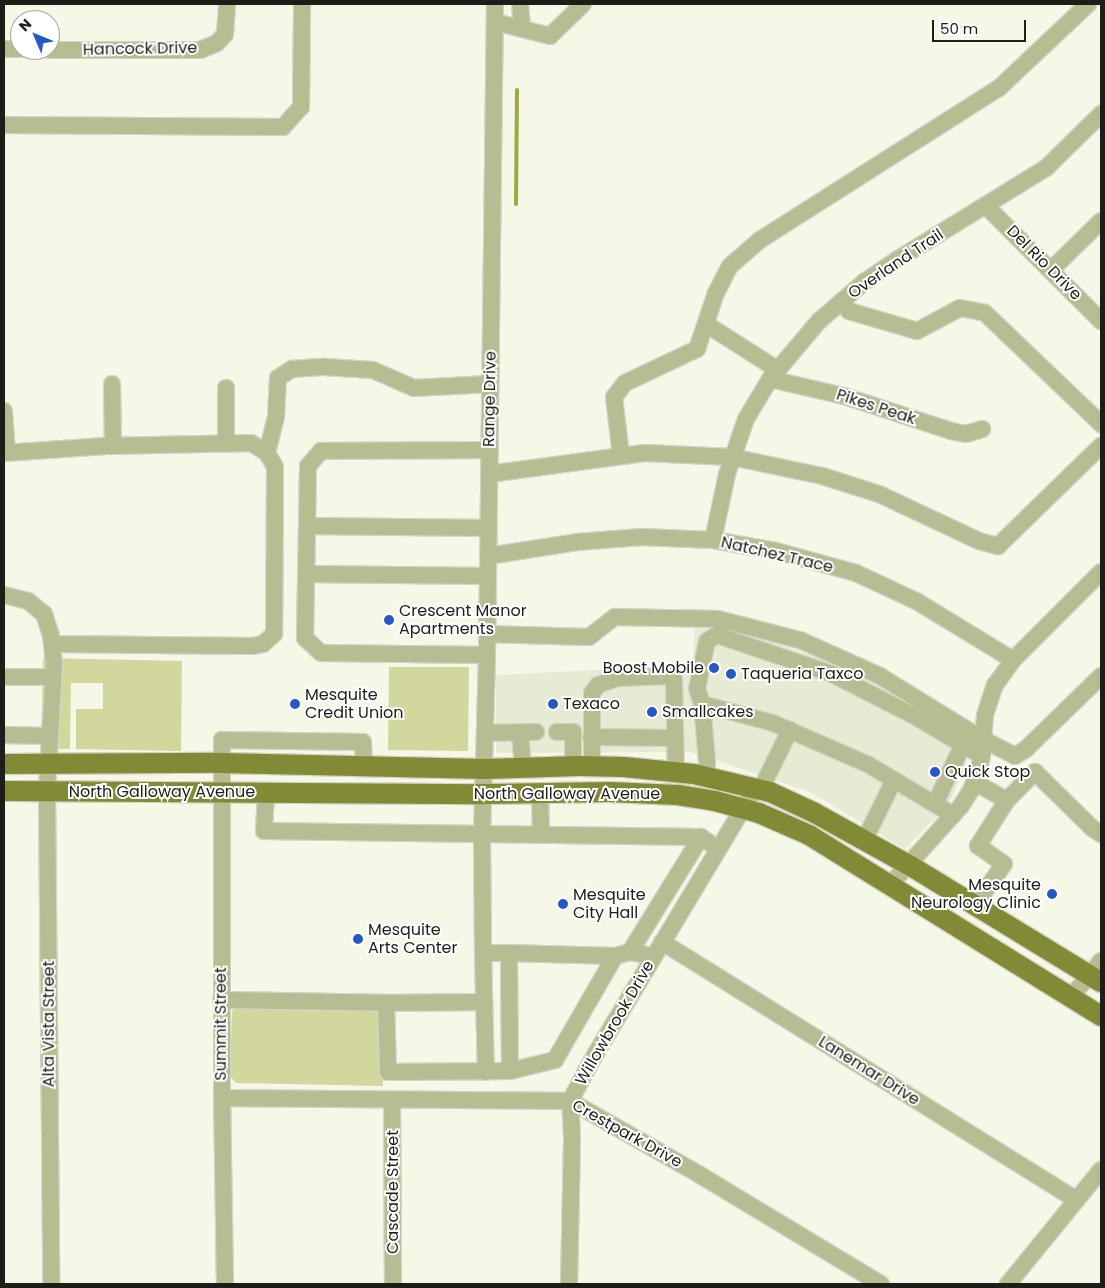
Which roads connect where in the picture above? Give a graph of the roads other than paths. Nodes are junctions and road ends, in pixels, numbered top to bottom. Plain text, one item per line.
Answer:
1 (227, 4) edge
2 (302, 4) edge
3 (495, 4) edge
4 (520, 4) edge
5 (583, 4) edge
6 (1088, 4) edge
7 (495, 22) junction
8 (522, 28) junction
9 (60, 50) edge
10 (1101, 114) edge
11 (4, 126) edge
12 (986, 206) junction
13 (1101, 222) edge
14 (1051, 270) junction
15 (842, 302) junction
16 (1101, 321) edge
17 (706, 324) junction
18 (774, 374) junction
19 (112, 384) dead end
20 (490, 384) junction
21 (226, 388) dead end
22 (4, 411) edge
23 (1101, 424) edge
24 (982, 428) dead end
25 (226, 444) junction
26 (113, 446) junction
27 (1101, 446) edge
28 (490, 450) junction
29 (5, 453) edge
30 (267, 453) junction
31 (621, 456) junction
32 (732, 457) junction
33 (489, 474) junction
34 (307, 526) junction
35 (489, 528) junction
36 (712, 540) junction
37 (488, 556) junction
38 (1101, 572) edge
39 (306, 574) junction
40 (488, 576) junction
41 (4, 596) edge
42 (487, 634) junction
43 (52, 644) junction
44 (487, 655) junction
45 (1013, 660) junction
46 (1101, 676) edge
47 (4, 677) edge
48 (53, 677) junction
49 (702, 704) junction
50 (790, 730) junction
51 (556, 732) dead end
52 (486, 733) junction
53 (4, 735) edge
54 (50, 736) junction
55 (592, 737) junction
56 (675, 738) junction
57 (982, 739) junction
58 (962, 746) junction
59 (982, 756) junction
60 (221, 763) junction
61 (4, 764) edge
62 (48, 764) junction
63 (583, 766) junction
64 (523, 768) junction
65 (485, 769) junction
66 (676, 772) junction
67 (706, 776) junction
68 (894, 780) junction
69 (974, 782) junction
70 (758, 788) junction
71 (4, 791) edge
72 (47, 791) junction
73 (221, 792) junction
74 (266, 793) junction
75 (540, 793) junction
76 (484, 794) junction
77 (1007, 800) junction
78 (935, 804) junction
79 (743, 808) junction
80 (953, 815) junction
81 (482, 834) junction
82 (1101, 834) edge
83 (541, 835) junction
84 (701, 837) junction
85 (865, 839) junction
86 (718, 849) junction
87 (909, 865) junction
88 (890, 885) junction
89 (975, 905) junction
90 (662, 942) junction
91 (483, 953) junction
92 (509, 953) junction
93 (623, 954) junction
94 (653, 956) junction
95 (1097, 972) edge
96 (1072, 997) junction
97 (221, 1000) junction
98 (484, 1002) junction
99 (386, 1003) junction
100 (1101, 1016) edge
101 (510, 1071) junction
102 (486, 1072) junction
103 (222, 1098) junction
104 (392, 1100) junction
105 (570, 1101) junction
106 (1101, 1170) edge
107 (1076, 1200) junction
108 (50, 1284) edge
109 (225, 1284) edge
110 (393, 1284) edge
111 (569, 1284) edge
112 (881, 1284) edge
113 (1008, 1284) edge

1 - 9 street, Hancock Drive
2 - 11 street
3 - 7 street, Range Drive
4 - 8 street
5 - 8 street
6 - 17 street
7 - 8 street
7 - 20 street, Range Drive
10 - 12 street, Overland Trail
12 - 14 street, Del Rio Drive
12 - 15 street, Overland Trail
13 - 14 street
14 - 16 street, Del Rio Drive
15 - 18 street, Overland Trail
15 - 23 street
17 - 18 street, Pikes Peak
17 - 31 street
18 - 24 street, Pikes Peak
18 - 32 street, Overland Trail
19 - 26 street
20 - 28 street, Range Drive
20 - 30 street
21 - 25 street
22 - 29 street
25 - 26 street
25 - 30 street
26 - 29 street
27 - 32 street
28 - 33 street, Range Drive
28 - 34 street
30 - 43 street
31 - 32 street
31 - 33 street
32 - 36 street, Overland Trail
33 - 35 street, Range Drive
34 - 35 street
34 - 39 street
35 - 37 street, Range Drive
36 - 37 street, Natchez Trace
36 - 45 street, Natchez Trace
37 - 40 street, Range Drive
38 - 45 street
39 - 40 street
39 - 44 street
40 - 42 street, Range Drive
41 - 43 street, Alta Vista Street
42 - 44 street, Range Drive
42 - 57 street
43 - 48 street, Alta Vista Street
44 - 52 street, Range Drive
45 - 57 street
46 - 57 street
47 - 48 street
48 - 54 street, Alta Vista Street
49 - 50 street
49 - 58 street
49 - 67 street
50 - 68 street
50 - 70 street, Willowbrook Drive
51 - 63 street
52 - 64 street
52 - 65 street, Range Drive
53 - 54 street
54 - 62 street, Alta Vista Street
55 - 56 street
55 - 56 street
55 - 63 street
56 - 66 street
57 - 59 street
58 - 59 street
58 - 78 street
59 - 69 street
60 - 62 main road, North Galloway Avenue
60 - 65 main road, North Galloway Avenue
60 - 73 street, Summit Street
61 - 62 main road, North Galloway Avenue
62 - 72 street, Alta Vista Street
63 - 64 main road, North Galloway Avenue
63 - 66 main road, North Galloway Avenue
64 - 65 main road, North Galloway Avenue
65 - 76 street, Range Drive
66 - 67 main road, North Galloway Avenue
67 - 70 main road, North Galloway Avenue
68 - 78 street
68 - 85 street
69 - 77 street
69 - 80 street
70 - 79 street, Willowbrook Drive
70 - 85 main road, North Galloway Avenue
71 - 72 main road, North Galloway Avenue
72 - 73 main road, North Galloway Avenue
72 - 108 street, Alta Vista Street
73 - 74 main road, North Galloway Avenue
73 - 97 street, Summit Street
74 - 76 main road, North Galloway Avenue
74 - 81 street
75 - 76 main road, North Galloway Avenue
75 - 79 main road, North Galloway Avenue
75 - 83 street
76 - 81 street, Range Drive
77 - 82 street
77 - 89 street
78 - 80 street
79 - 86 street, Willowbrook Drive
79 - 88 main road, North Galloway Avenue
80 - 87 street
81 - 83 street
81 - 91 street, Range Drive
83 - 84 street
84 - 86 street
84 - 93 street
85 - 87 main road, North Galloway Avenue
86 - 90 street, Willowbrook Drive
87 - 88 street
87 - 89 main road, North Galloway Avenue
88 - 96 main road, North Galloway Avenue
89 - 95 main road, North Galloway Avenue
90 - 94 street, Willowbrook Drive
90 - 107 street, Lanemar Drive
91 - 92 street
91 - 98 street, Range Drive
92 - 93 street
92 - 101 street
93 - 94 street
93 - 101 street
94 - 105 street, Willowbrook Drive
95 - 96 street
96 - 100 main road, North Galloway Avenue
97 - 99 street
97 - 103 street, Summit Street
98 - 99 street
98 - 102 street, Range Drive
99 - 102 street
101 - 102 street
103 - 104 street, Crestpark Drive
103 - 109 street, Summit Street
104 - 105 street, Crestpark Drive
104 - 110 street, Cascade Street
105 - 111 street, Willowbrook Drive
105 - 112 street, Crestpark Drive
106 - 107 street
107 - 113 street

